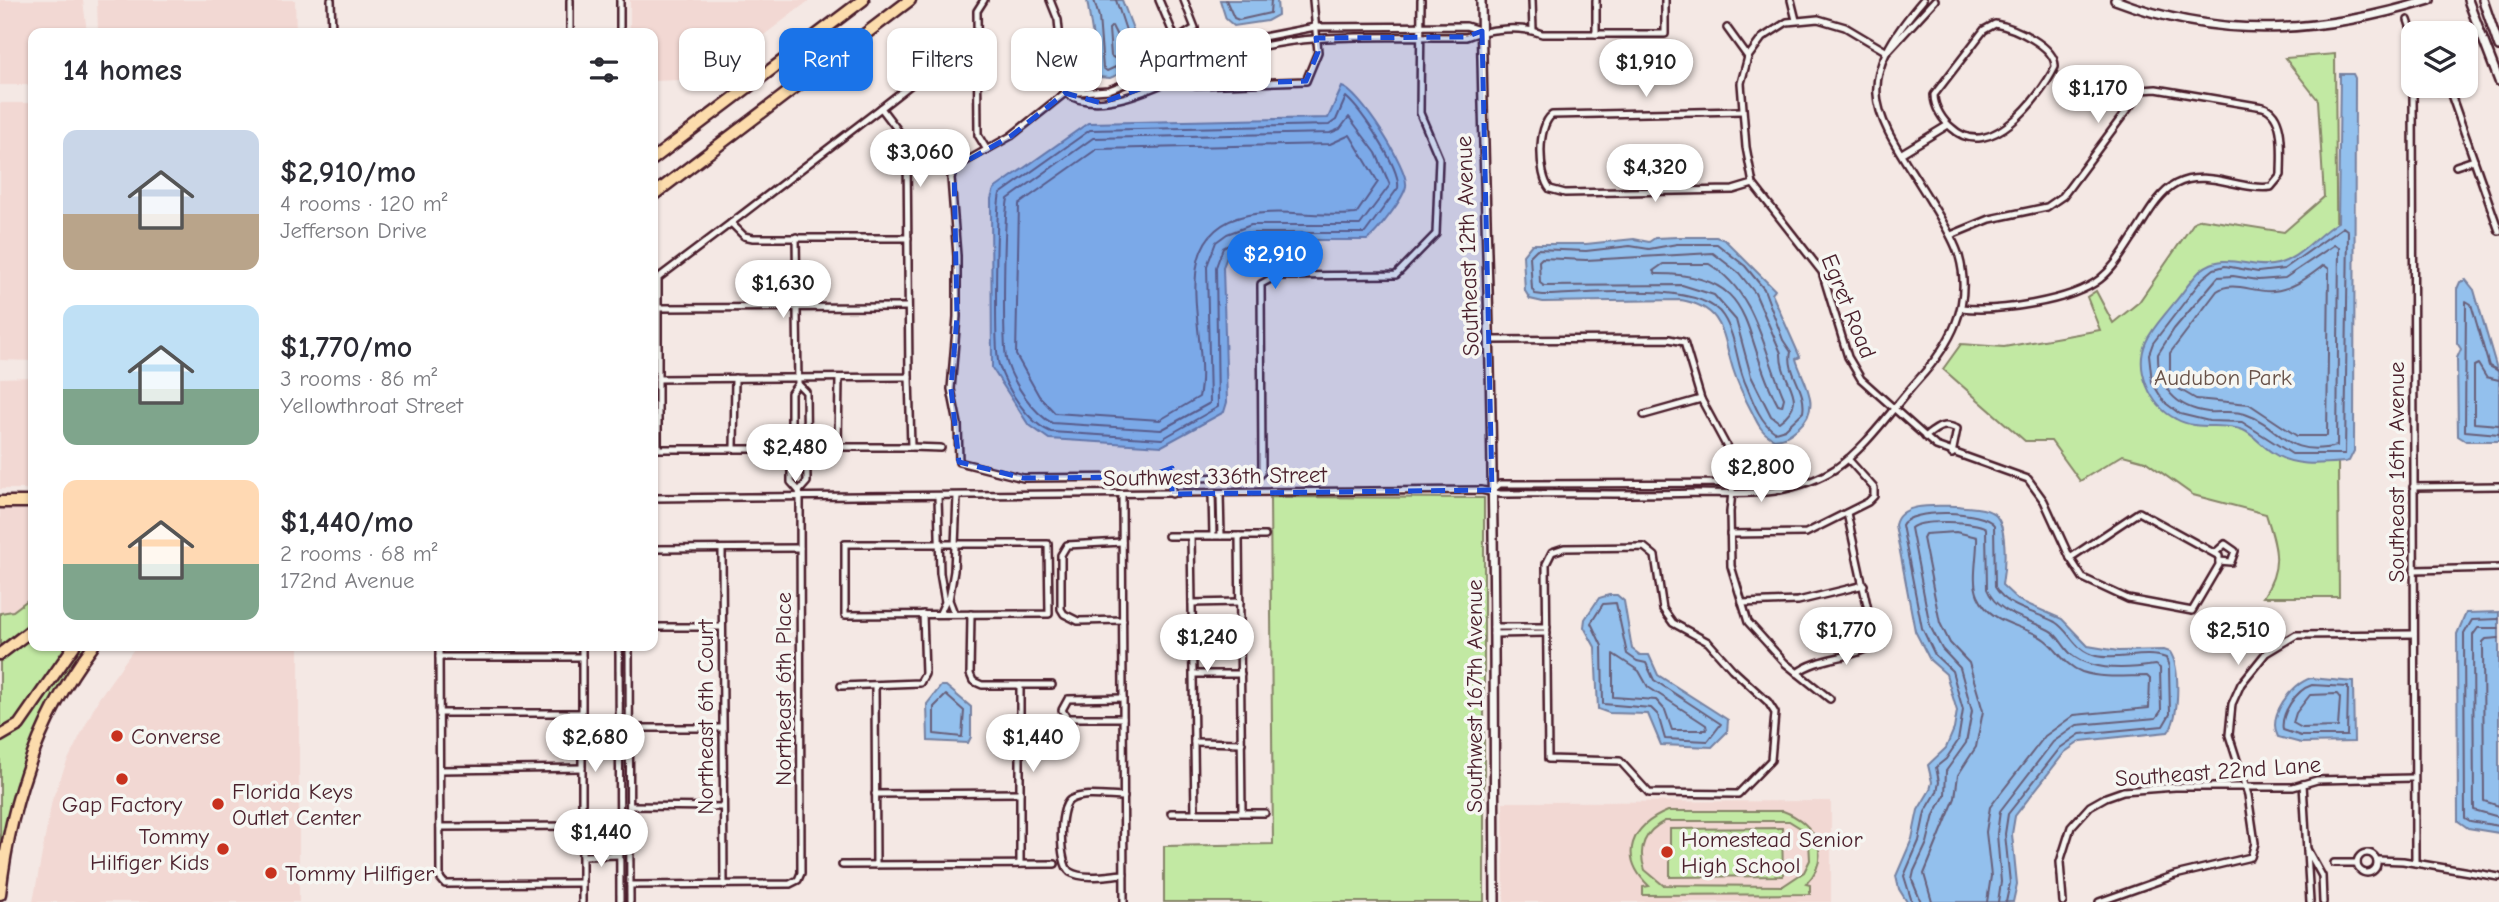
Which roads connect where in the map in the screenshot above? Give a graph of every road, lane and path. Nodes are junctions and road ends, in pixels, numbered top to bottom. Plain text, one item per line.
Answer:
1 (331, 0) edge
2 (570, 0) edge
3 (620, 0) edge
4 (863, 0) edge
5 (910, 0) edge
6 (984, 0) edge
7 (1050, 0) edge
8 (1159, 0) edge
9 (1184, 0) edge
10 (1313, 0) edge
11 (1421, 0) edge
12 (1482, 0) edge
13 (1532, 0) edge
14 (1596, 0) edge
15 (1665, 0) edge
16 (1791, 0) edge
17 (1923, 0) edge
18 (1935, 0) edge
19 (2115, 0) edge
20 (2430, 0) edge
21 (2468, 0) edge
22 (2483, 0) edge
23 (1796, 20) junction
24 (1421, 26) junction
25 (1315, 27) junction
26 (1727, 27) dead end
27 (332, 28) edge
28 (570, 28) edge
29 (620, 28) edge
30 (1171, 28) edge
31 (1195, 28) edge
32 (1533, 30) junction
33 (1482, 31) junction
34 (1596, 34) junction
35 (1271, 35) edge
36 (1421, 37) junction
37 (1316, 38) junction
38 (1271, 44) edge
39 (2499, 47) edge
40 (1887, 52) junction
41 (1748, 57) junction
42 (2499, 81) edge
43 (1271, 82) edge
44 (1116, 86) edge
45 (903, 91) edge
46 (1142, 91) edge
47 (1065, 93) junction
48 (2413, 98) edge
49 (2452, 98) edge
50 (881, 108) junction
51 (1742, 111) junction
52 (1948, 125) junction
53 (986, 150) junction
54 (1902, 153) junction
55 (658, 155) edge
56 (2474, 160) junction
57 (2456, 166) dead end
58 (1753, 184) junction
59 (658, 191) edge
60 (731, 223) junction
61 (2499, 231) edge
62 (1951, 235) junction
63 (796, 237) junction
64 (908, 238) junction
65 (797, 307) junction
66 (908, 307) junction
67 (658, 308) junction
68 (1961, 308) junction
69 (1490, 340) junction
70 (909, 377) junction
71 (735, 378) junction
72 (839, 378) junction
73 (658, 379) joint
74 (798, 380) junction
75 (1701, 399) junction
76 (1893, 408) junction
77 (791, 415) junction
78 (806, 415) junction
79 (1644, 415) dead end
80 (1925, 437) junction
81 (911, 447) junction
82 (941, 448) dead end
83 (658, 449) edge
84 (734, 449) junction
85 (772, 449) dead end
86 (1952, 454) junction
87 (1848, 459) junction
88 (1172, 473) junction
89 (1734, 484) junction
90 (2499, 486) edge
91 (2413, 487) junction
92 (1784, 488) junction
93 (1492, 491) junction
94 (1732, 492) junction
95 (799, 494) junction
96 (1172, 494) junction
97 (1212, 494) junction
98 (1220, 494) junction
99 (1122, 495) junction
100 (938, 496) junction
101 (957, 496) junction
102 (658, 498) edge
103 (0, 500) edge
104 (28, 502) edge
105 (1847, 513) junction
106 (1730, 534) junction
107 (1168, 536) dead end
108 (1191, 536) junction
109 (1213, 536) junction
110 (1221, 536) junction
111 (1239, 536) junction
112 (1265, 536) dead end
113 (1122, 542) junction
114 (940, 543) junction
115 (955, 543) junction
116 (800, 548) junction
117 (658, 549) edge
118 (722, 549) junction
119 (2216, 552) junction
120 (2070, 558) junction
121 (2219, 561) junction
122 (2499, 568) edge
123 (2414, 570) junction
124 (941, 580) junction
125 (953, 582) junction
126 (1864, 585) junction
127 (1240, 602) junction
128 (1192, 603) junction
129 (1742, 603) junction
130 (940, 613) junction
131 (954, 613) junction
132 (923, 614) junction
133 (971, 614) junction
134 (1123, 620) junction
135 (658, 627) edge
136 (722, 627) junction
137 (1493, 630) junction
138 (1547, 630) junction
139 (28, 633) edge
140 (2414, 634) junction
141 (4, 651) edge
142 (71, 651) edge
143 (90, 651) edge
144 (439, 651) edge
145 (582, 651) edge
146 (619, 651) edge
147 (629, 651) edge
148 (439, 657) junction
149 (582, 657) junction
150 (1797, 673) junction
151 (1194, 674) junction
152 (1241, 674) junction
153 (1052, 684) dead end
154 (1020, 685) junction
155 (841, 686) dead end
156 (875, 686) junction
157 (1123, 698) junction
158 (1830, 699) dead end
159 (439, 713) junction
160 (582, 713) junction
161 (1123, 718) junction
162 (722, 727) junction
163 (619, 728) junction
164 (629, 728) junction
165 (0, 736) edge
166 (1194, 742) junction
167 (1242, 743) junction
168 (582, 768) junction
169 (440, 770) junction
170 (2414, 778) junction
171 (2303, 784) junction
172 (2243, 788) junction
173 (1020, 793) junction
174 (875, 794) junction
175 (1124, 797) junction
176 (629, 806) junction
177 (723, 807) junction
178 (1242, 811) junction
179 (1171, 813) dead end
180 (1195, 813) junction
181 (1265, 813) dead end
182 (581, 826) junction
183 (440, 827) junction
184 (2305, 847) junction
185 (620, 855) junction
186 (582, 856) junction
187 (2377, 860) junction
188 (2334, 863) dead end
189 (2357, 863) junction
190 (2415, 863) junction
191 (1020, 864) junction
192 (1055, 864) dead end
193 (842, 865) dead end
194 (876, 865) junction
195 (1124, 874) junction
196 (2499, 877) edge
197 (582, 883) junction
198 (630, 885) junction
199 (724, 885) junction
200 (0, 894) edge
201 (582, 902) edge
202 (620, 902) edge
203 (630, 902) edge
204 (1124, 902) edge
205 (1495, 902) edge
206 (2063, 902) edge
207 (2099, 902) edge
208 (2310, 902) edge
209 (2322, 902) edge

1 - 27 street
2 - 28 street
3 - 29 street
4 - 55 highway
5 - 59 highway
6 - 53 street
7 - 47 street
8 - 30 street
9 - 31 street
10 - 25 street
11 - 24 street
12 - 33 street, Southeast 12th Avenue
13 - 32 street
14 - 34 street
15 - 34 street
16 - 23 street
17 - 40 street
18 - 40 street
19 - 20 street
21 - 42 street
22 - 39 street
23 - 40 street
23 - 41 street
24 - 25 street
24 - 33 street
24 - 36 street
25 - 35 street
25 - 37 street
26 - 41 street
32 - 33 street
32 - 34 street
33 - 36 street
33 - 69 street, Southeast 12th Avenue
36 - 37 street
36 - 88 street
37 - 38 street
37 - 43 street
40 - 54 street
41 - 51 street, Egret Road
44 - 47 street
45 - 50 street
46 - 47 street
47 - 53 street
48 - 91 street, Southeast 16th Avenue
49 - 56 street
50 - 60 street
50 - 64 street
51 - 58 street, Egret Road
51 - 58 street
52 - 52 street
52 - 54 street
53 - 88 street
54 - 62 street
56 - 57 street
56 - 61 street
58 - 76 street, Egret Road
60 - 63 street
60 - 67 street
62 - 68 street
62 - 68 street
63 - 64 street
63 - 65 street
64 - 66 street
65 - 66 street
65 - 67 street
65 - 74 street
66 - 70 street
67 - 73 street
68 - 76 street
69 - 75 street
69 - 93 street, Southeast 12th Avenue
70 - 72 street
70 - 81 street
71 - 73 street
71 - 74 street
71 - 84 street
72 - 74 street
72 - 81 street
74 - 77 street
74 - 78 street
75 - 79 street
75 - 89 street
76 - 80 street, Egret Road
76 - 87 street
77 - 78 street
77 - 95 street
78 - 95 street
80 - 86 street, Egret Road
80 - 86 street
81 - 82 street
83 - 84 street
84 - 85 street
86 - 120 street, Egret Road
87 - 92 street
87 - 105 street
88 - 96 street
89 - 92 street
89 - 93 street
89 - 94 street
90 - 91 street
91 - 123 street, Southeast 16th Avenue
92 - 94 street
93 - 94 street
93 - 98 street, Southwest 336th Street
93 - 137 street, Southwest 167th Avenue
94 - 106 street
95 - 100 street, Southwest 336th Street
95 - 102 street, Southwest 336th Street
95 - 116 street, Northeast 6th Place
96 - 97 street, Southwest 336th Street
96 - 99 street, Southwest 336th Street
97 - 98 street, Southwest 336th Street
97 - 109 street
98 - 110 street
99 - 101 street, Southwest 336th Street
99 - 113 street
100 - 101 street, Southwest 336th Street
100 - 114 street
101 - 115 street
103 - 104 highway
105 - 106 street
105 - 126 street
106 - 129 street
107 - 108 street
108 - 109 street
108 - 128 street
109 - 110 street
110 - 111 street
111 - 112 street
111 - 127 street
113 - 134 street
113 - 134 street
114 - 115 street
114 - 124 street
114 - 132 street
115 - 125 street
115 - 133 street
116 - 118 street
116 - 199 street, Northeast 6th Place
117 - 118 street
118 - 136 street, Northeast 6th Court
119 - 120 street
119 - 121 street
119 - 121 street
120 - 121 street, Egret Road
122 - 123 street
123 - 140 street, Southeast 16th Avenue
124 - 125 street
124 - 130 street
125 - 131 street
126 - 129 street
126 - 150 street
127 - 128 street
127 - 152 street
128 - 151 street
129 - 150 street
130 - 131 street
130 - 132 street
131 - 133 street
132 - 156 street
133 - 154 street
134 - 157 street
135 - 136 street
136 - 162 street, Northeast 6th Court
137 - 138 street
137 - 205 street, Southwest 167th Avenue
138 - 138 street
139 - 141 highway
140 - 170 street, Southeast 16th Avenue
140 - 172 street
142 - 165 highway
143 - 200 highway
144 - 148 street
145 - 149 street
146 - 163 street
147 - 164 street
148 - 149 street
148 - 159 street
149 - 160 street
150 - 158 street
151 - 152 street
151 - 166 street
152 - 167 street
153 - 154 street
154 - 173 street
155 - 156 street
156 - 174 street
157 - 161 street
157 - 161 street
159 - 160 street
159 - 169 street
160 - 168 street
161 - 175 street
162 - 164 street
162 - 177 street, Northeast 6th Court
163 - 164 street
163 - 185 street
164 - 176 street
166 - 167 street
166 - 180 street
167 - 178 street
168 - 169 street
168 - 182 street
169 - 183 street
170 - 171 street, Southeast 22nd Lane
170 - 190 street, Southeast 16th Avenue
171 - 172 street, Southeast 22nd Lane
171 - 184 street
172 - 206 street, Southeast 22nd Lane
172 - 207 street
173 - 174 street
173 - 191 street
174 - 194 street
175 - 195 street
175 - 195 street
176 - 177 street
176 - 198 street
177 - 199 street, Northeast 6th Court
178 - 180 street
178 - 181 street
179 - 180 street
182 - 183 street
182 - 186 street
183 - 197 street
184 - 208 street
184 - 209 street
185 - 186 street
185 - 202 street
186 - 197 street
187 - 189 street
187 - 189 street
187 - 190 street
188 - 189 street
190 - 196 street
191 - 192 street
191 - 194 street
193 - 194 street
195 - 204 street
197 - 201 street
198 - 199 street
198 - 203 street

